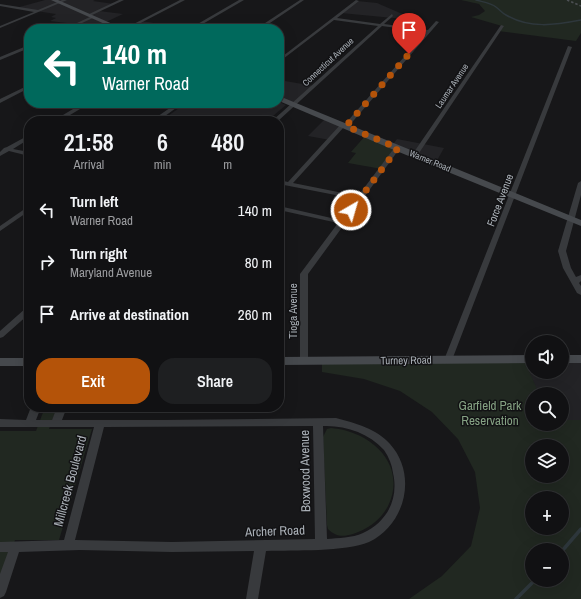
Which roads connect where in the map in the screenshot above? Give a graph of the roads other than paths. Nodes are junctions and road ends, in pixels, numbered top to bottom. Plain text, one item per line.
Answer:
1 (122, 0) edge
2 (183, 0) edge
3 (242, 0) edge
4 (302, 0) edge
5 (60, 1) edge
6 (357, 1) edge
7 (0, 5) edge
8 (39, 11) junction
9 (392, 15) dead end
10 (91, 16) junction
11 (332, 19) junction
12 (437, 22) dead end
13 (76, 24) edge
14 (109, 24) edge
15 (136, 24) edge
16 (200, 24) edge
17 (266, 24) edge
18 (380, 25) junction
19 (0, 26) edge
20 (502, 26) dead end
21 (429, 31) junction
22 (570, 47) dead end
23 (24, 48) edge
24 (284, 57) edge
25 (0, 59) edge
26 (24, 89) edge
27 (284, 100) edge
28 (0, 101) edge
29 (294, 104) junction
30 (78, 108) edge
31 (173, 108) edge
32 (65, 116) edge
33 (161, 116) edge
34 (281, 116) edge
35 (345, 125) junction
36 (24, 140) edge
37 (0, 148) edge
38 (398, 148) junction
39 (8, 150) junction
40 (24, 153) edge
41 (0, 154) edge
42 (415, 155) junction
43 (284, 183) edge
44 (581, 183) edge
45 (289, 184) junction
46 (513, 196) junction
47 (360, 198) junction
48 (284, 209) edge
49 (24, 212) edge
50 (576, 221) edge
51 (341, 222) junction
52 (0, 229) edge
53 (578, 280) edge
54 (581, 293) edge
55 (24, 314) edge
56 (0, 335) edge
57 (525, 359) edge
58 (569, 359) edge
59 (581, 359) edge
60 (448, 360) junction
61 (284, 361) edge
62 (304, 361) junction
63 (0, 362) edge
64 (24, 362) edge
65 (34, 412) edge
66 (60, 412) edge
67 (318, 422) junction
68 (0, 423) edge
69 (30, 423) junction
70 (56, 423) junction
71 (100, 424) junction
72 (68, 544) junction
73 (321, 544) junction
74 (0, 547) edge
75 (16, 547) junction
76 (261, 547) junction
77 (0, 592) edge
78 (252, 599) edge

1 - 10 street
2 - 15 street
3 - 16 street
4 - 17 street
5 - 8 street
5 - 10 main road
6 - 11 street
7 - 8 street
8 - 19 street
9 - 18 street, Connecticut Avenue
10 - 13 street
10 - 14 main road
11 - 18 street
11 - 24 street
12 - 21 street
18 - 21 street
18 - 29 street, Connecticut Avenue
20 - 42 street, Laumar Avenue
21 - 35 street
22 - 46 street, Force Avenue
23 - 25 street
26 - 28 street
27 - 29 main road, Warner Road
29 - 34 street, Connecticut Avenue
29 - 35 main road, Warner Road
30 - 32 street
31 - 33 street
35 - 38 main road, Warner Road
35 - 45 street
36 - 39 street
37 - 39 street
38 - 42 main road, Warner Road
38 - 47 street, Tioga Avenue
39 - 40 street
39 - 41 street
42 - 46 main road, Warner Road
43 - 45 street
44 - 50 street
45 - 47 street
46 - 50 main road, Warner Road
46 - 60 street, Force Avenue
47 - 51 street, Tioga Avenue
48 - 51 street
49 - 52 street
50 - 53 street
51 - 62 street, Tioga Avenue
53 - 54 street
55 - 56 street
57 - 60 main road, Turney Road
58 - 59 main road
60 - 62 main road, Turney Road
61 - 62 main road, Turney Road
63 - 64 main road
65 - 69 street
66 - 70 street
67 - 71 street, Archer Road
67 - 73 street, Boxwood Avenue
67 - 73 street, Archer Road
68 - 69 street, Archer Road
69 - 70 street, Archer Road
70 - 71 street, Archer Road
71 - 72 street, Millcreek Boulevard
72 - 75 street, Archer Road
72 - 76 street, Archer Road
73 - 76 street, Archer Road
74 - 75 street, Archer Road
75 - 77 street
76 - 78 street

